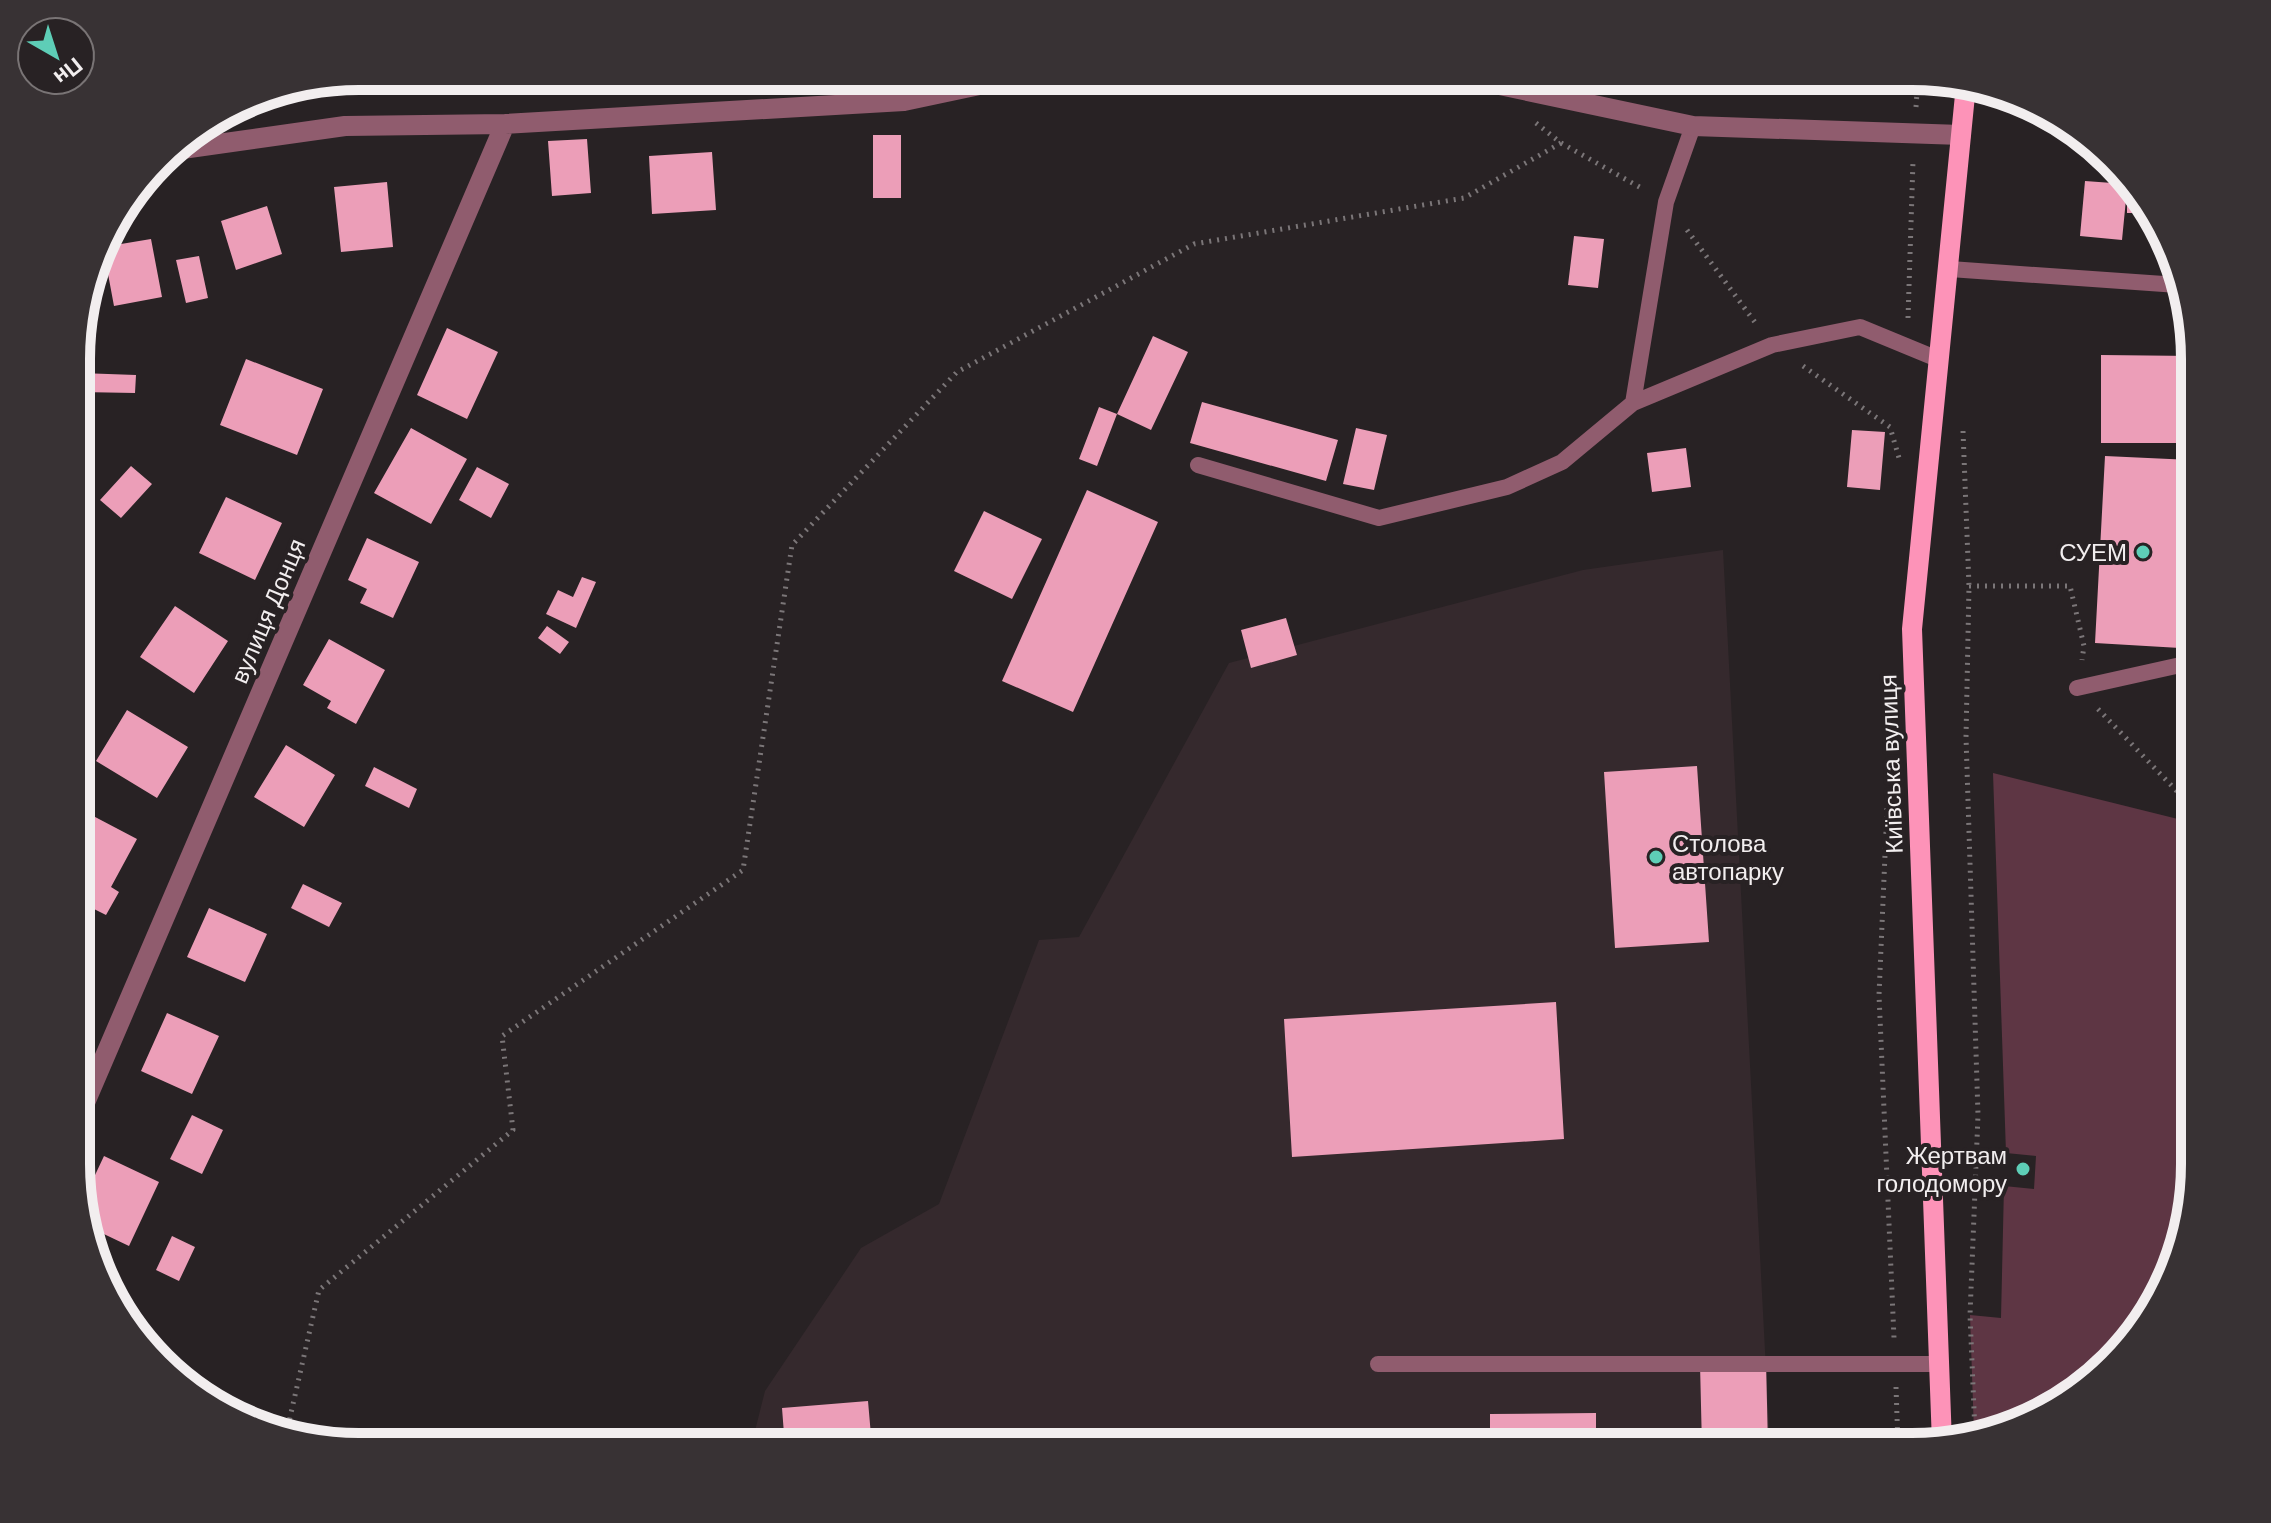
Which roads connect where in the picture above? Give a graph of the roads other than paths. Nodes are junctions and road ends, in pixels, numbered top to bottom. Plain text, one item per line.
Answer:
1 (956, 90) edge
2 (1523, 90) edge
3 (1965, 95) edge
4 (505, 124) junction
5 (1693, 126) junction
6 (1961, 135) junction
7 (193, 147) edge
8 (1950, 269) junction
9 (2170, 284) edge
10 (1940, 360) junction
11 (1633, 403) junction
12 (1198, 465) dead end
13 (2180, 665) edge
14 (2077, 688) dead end
15 (90, 1091) edge
16 (1378, 1364) dead end
17 (1939, 1364) junction
18 (1942, 1431) edge

1 - 4 street
2 - 5 street
3 - 6 main road, Київська вулиця
4 - 7 street
4 - 15 street, вулиця Донця
5 - 6 street
5 - 11 lane
6 - 8 main road, Київська вулиця
8 - 9 lane
8 - 10 main road, Київська вулиця
10 - 11 lane
10 - 17 main road, Київська вулиця
11 - 12 lane
13 - 14 lane
16 - 17 lane
17 - 18 main road, Київська вулиця

